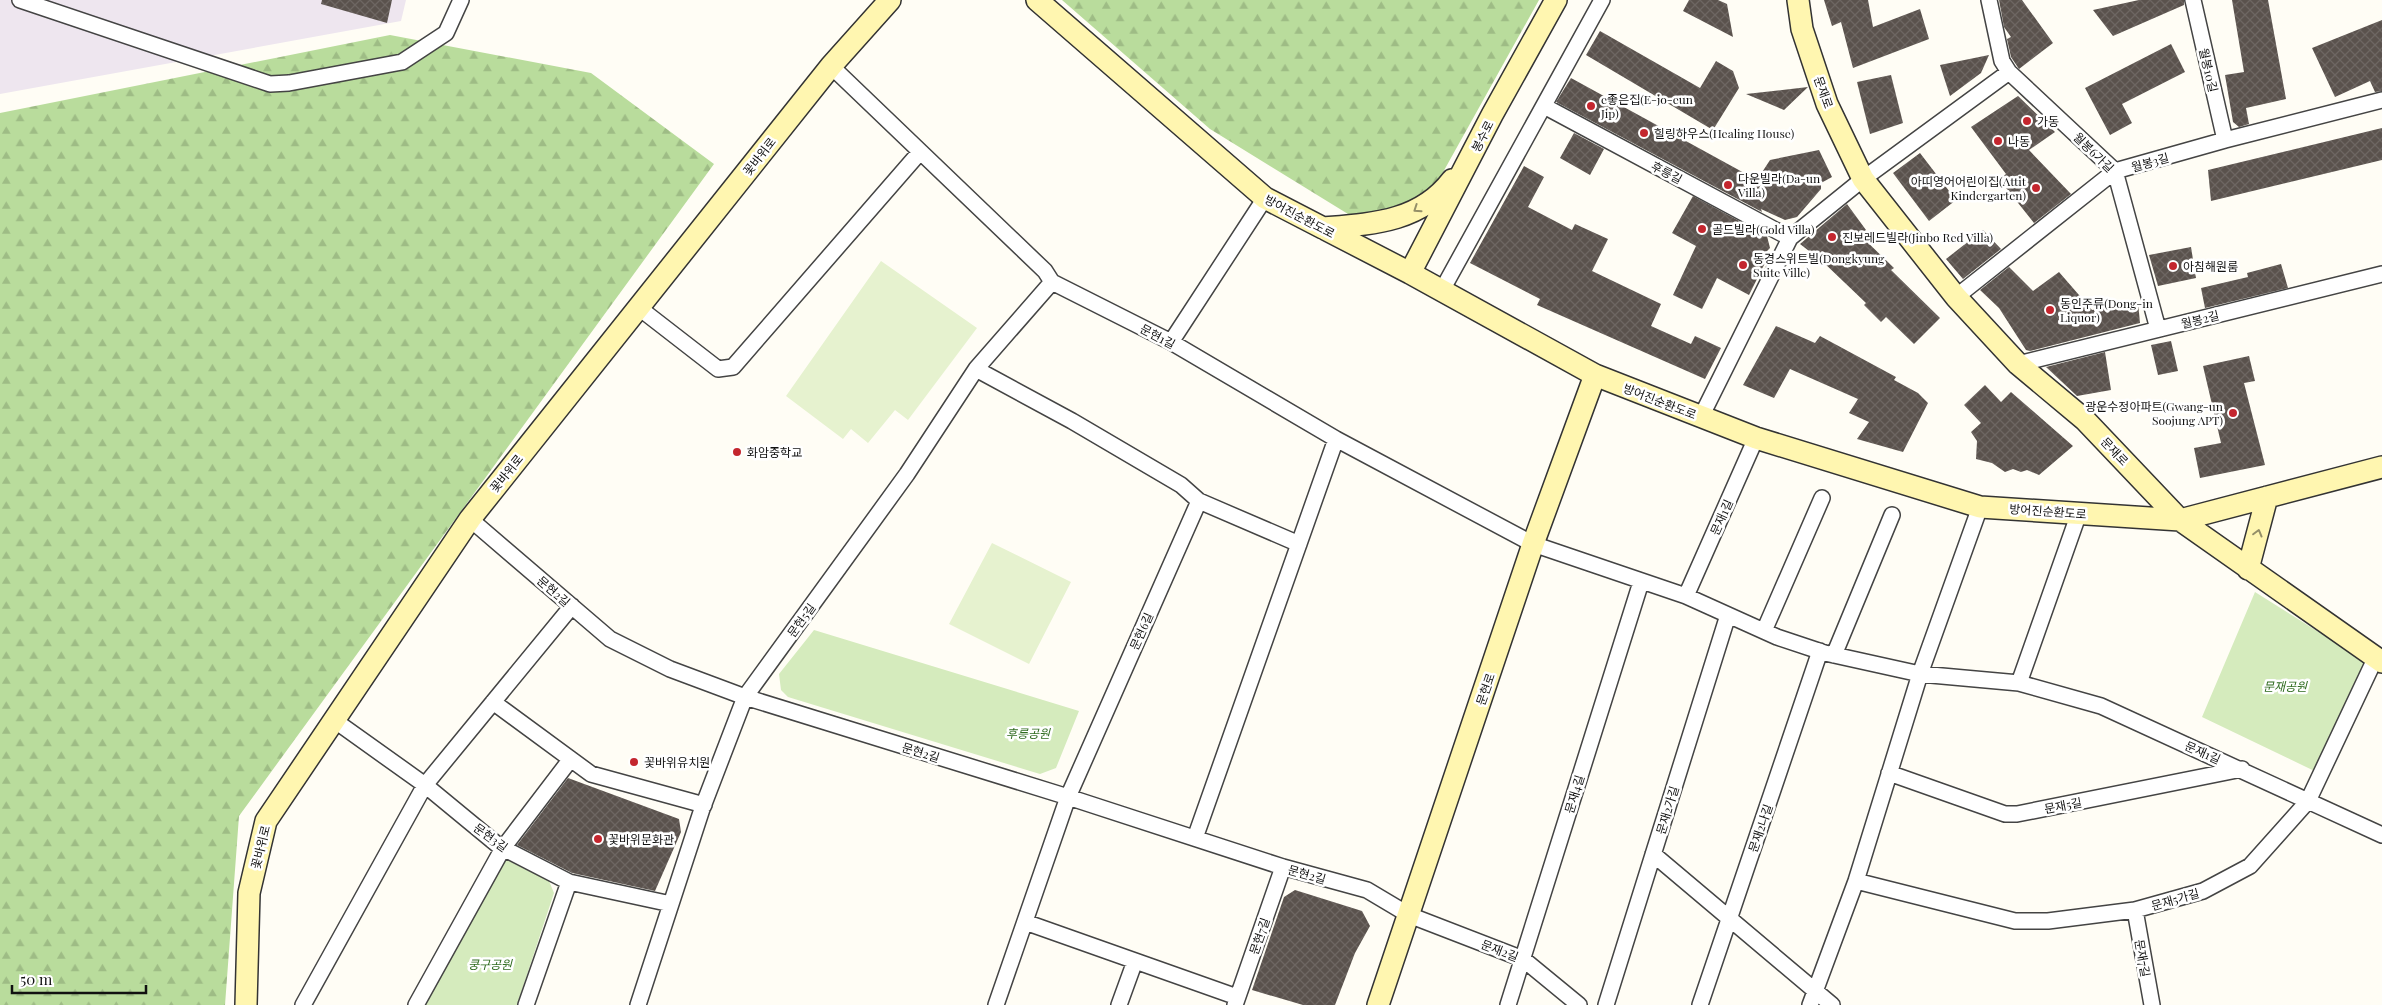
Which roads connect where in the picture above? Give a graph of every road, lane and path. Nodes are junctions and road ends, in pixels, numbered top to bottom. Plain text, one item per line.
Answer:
1 (20, 0) edge
2 (460, 0) edge
3 (890, 0) edge
4 (1038, 0) edge
5 (1556, 0) edge
6 (1602, 0) edge
7 (1798, 0) edge
8 (1989, 0) edge
9 (2193, 0) edge
10 (831, 66) junction
11 (2009, 72) junction
12 (2382, 100) edge
13 (1544, 106) junction
14 (2225, 140) junction
15 (1474, 150) junction
16 (920, 152) junction
17 (2115, 172) junction
18 (1863, 179) junction
19 (1265, 198) junction
20 (1323, 228) junction
21 (1790, 238) junction
22 (1410, 274) junction
23 (2382, 274) edge
24 (1052, 282) junction
25 (1441, 292) junction
26 (1956, 297) junction
27 (638, 308) junction
28 (2158, 329) junction
29 (1171, 342) junction
30 (2018, 364) junction
31 (976, 369) junction
32 (1595, 375) junction
33 (1701, 417) junction
34 (1756, 438) junction
35 (1336, 439) junction
36 (2382, 467) edge
37 (2267, 497) junction
38 (1822, 498) dead end
39 (1198, 501) junction
40 (1980, 506) junction
41 (2079, 513) junction
42 (1892, 515) dead end
43 (470, 519) junction
44 (2180, 520) junction
45 (1299, 544) junction
46 (1533, 544) junction
47 (2248, 569) junction
48 (1640, 582) junction
49 (1686, 596) junction
50 (572, 606) junction
51 (1728, 615) junction
52 (1764, 631) junction
53 (1827, 654) junction
54 (2379, 660) edge
55 (1920, 674) junction
56 (2019, 683) junction
57 (745, 698) junction
58 (493, 702) junction
59 (334, 720) junction
60 (570, 760) junction
61 (2242, 769) junction
62 (1889, 773) junction
63 (425, 785) junction
64 (1068, 797) junction
65 (2308, 801) junction
66 (704, 805) junction
67 (2382, 835) edge
68 (1195, 838) junction
69 (503, 848) junction
70 (1653, 854) junction
71 (1283, 867) junction
72 (1856, 881) junction
73 (569, 882) junction
74 (671, 904) junction
75 (2135, 910) junction
76 (1409, 915) junction
77 (1730, 918) junction
78 (1025, 922) junction
79 (1523, 959) junction
80 (1135, 961) junction
81 (1813, 998) edge
82 (1236, 1001) edge
83 (247, 1004) edge
84 (303, 1005) edge
85 (416, 1005) edge
86 (526, 1005) edge
87 (638, 1005) edge
88 (996, 1005) edge
89 (1119, 1005) edge
90 (1378, 1005) edge
91 (1508, 1005) edge
92 (1579, 1005) edge
93 (1606, 1005) edge
94 (1700, 1005) edge
95 (1832, 1005) edge
96 (2152, 1005) edge

1 - 2 street
3 - 10 street, 꽃바위로
4 - 19 street, 방어진순환도로
5 - 15 street, 봉수로
6 - 13 street
7 - 18 street, 문재로
8 - 11 street, 월봉6가길
9 - 14 street, 월봉10길
10 - 16 street, 문현1길
10 - 27 street, 꽃바위로
11 - 17 street, 월봉6가길
11 - 18 street
12 - 14 street, 월봉3길
13 - 21 street, 후릉길
13 - 25 street
14 - 17 street, 월봉3길
15 -> 20 street
15 - 22 street, 봉수로
16 - 24 street, 문현1길
16 - 27 street
17 - 26 street, 월봉3길
17 - 28 street, 월봉6가길
18 - 21 street
18 - 26 street, 문재로
19 - 20 street, 방어진순환도로
19 - 29 street
20 - 22 street, 방어진순환도로
21 - 33 street
22 - 25 street, 방어진순환도로
23 - 28 street, 월봉2길
24 - 29 street, 문현1길
24 - 31 street, 문현5길
25 - 32 street, 방어진순환도로
26 - 30 street, 문재로
27 - 43 street, 꽃바위로
28 - 30 street, 월봉2길
29 - 35 street, 문현1길
30 - 44 street, 문재로
31 - 39 street
31 - 57 street, 문현5길
32 - 33 street, 방어진순환도로
32 - 46 street, 문현로
33 - 34 street, 방어진순환도로
34 - 40 street, 방어진순환도로
34 - 49 street, 문재1길
35 - 45 street
35 - 46 street, 문현1길
36 - 37 street, 방어진순환도로
37 - 44 street, 방어진순환도로
47 -> 37 street
38 - 52 street
39 - 45 street
39 - 64 street, 문현6길
40 - 41 street, 방어진순환도로
40 - 55 street
41 - 44 street, 방어진순환도로
41 - 56 street
42 - 53 street
43 - 50 street, 문현2길
43 - 59 street, 꽃바위로
44 - 47 street, 문재로
45 - 68 street
46 - 48 street, 문재1길
46 - 76 street, 문현로
47 - 54 street, 문재로
48 - 49 street, 문재1길
48 - 79 street, 문재4길
49 - 51 street, 문재1길
50 - 57 street, 문현2길
50 - 58 street
51 - 52 street, 문재1길
51 - 70 street, 문재2가길
52 - 53 street, 문재1길
53 - 55 street, 문재1길
53 - 77 street, 문재2나길
54 - 65 street, 문재5가길
55 - 56 street, 문재1길
55 - 62 street
56 - 61 street, 문재1길
57 - 64 street, 문현2길
57 - 66 street, 문현5길
58 - 60 street
58 - 63 street
59 - 63 street, 문현3길
59 - 83 street, 꽃바위로
60 - 66 street
60 - 69 street
61 - 62 street, 문재5길
61 - 65 street, 문재1길
62 - 72 street
63 - 69 street, 문현3길
63 - 84 street
64 - 68 street, 문현2길
64 - 78 street, 문현6길
65 - 67 street, 문재1길
65 - 75 street, 문재5가길
66 - 74 street, 문현5길
68 - 71 street, 문현2길
69 - 73 street, 문현3길
69 - 85 street
70 - 77 street
70 - 93 street, 문재2가길
71 - 76 street, 문현2길
71 - 82 street, 문현7길
72 - 75 street, 문재5가길
72 - 81 street
73 - 74 street, 문현3길
73 - 86 street
74 - 87 street, 문현5길
75 - 96 street, 문재7길
76 - 79 street, 문재2길
76 - 90 street, 문현로
77 - 81 street
77 - 94 street, 문재2나길
78 - 80 street
78 - 88 street, 문현6길
79 - 91 street, 문재4길
79 - 92 street, 문재2길
80 - 82 street
80 - 89 street
81 - 95 street

